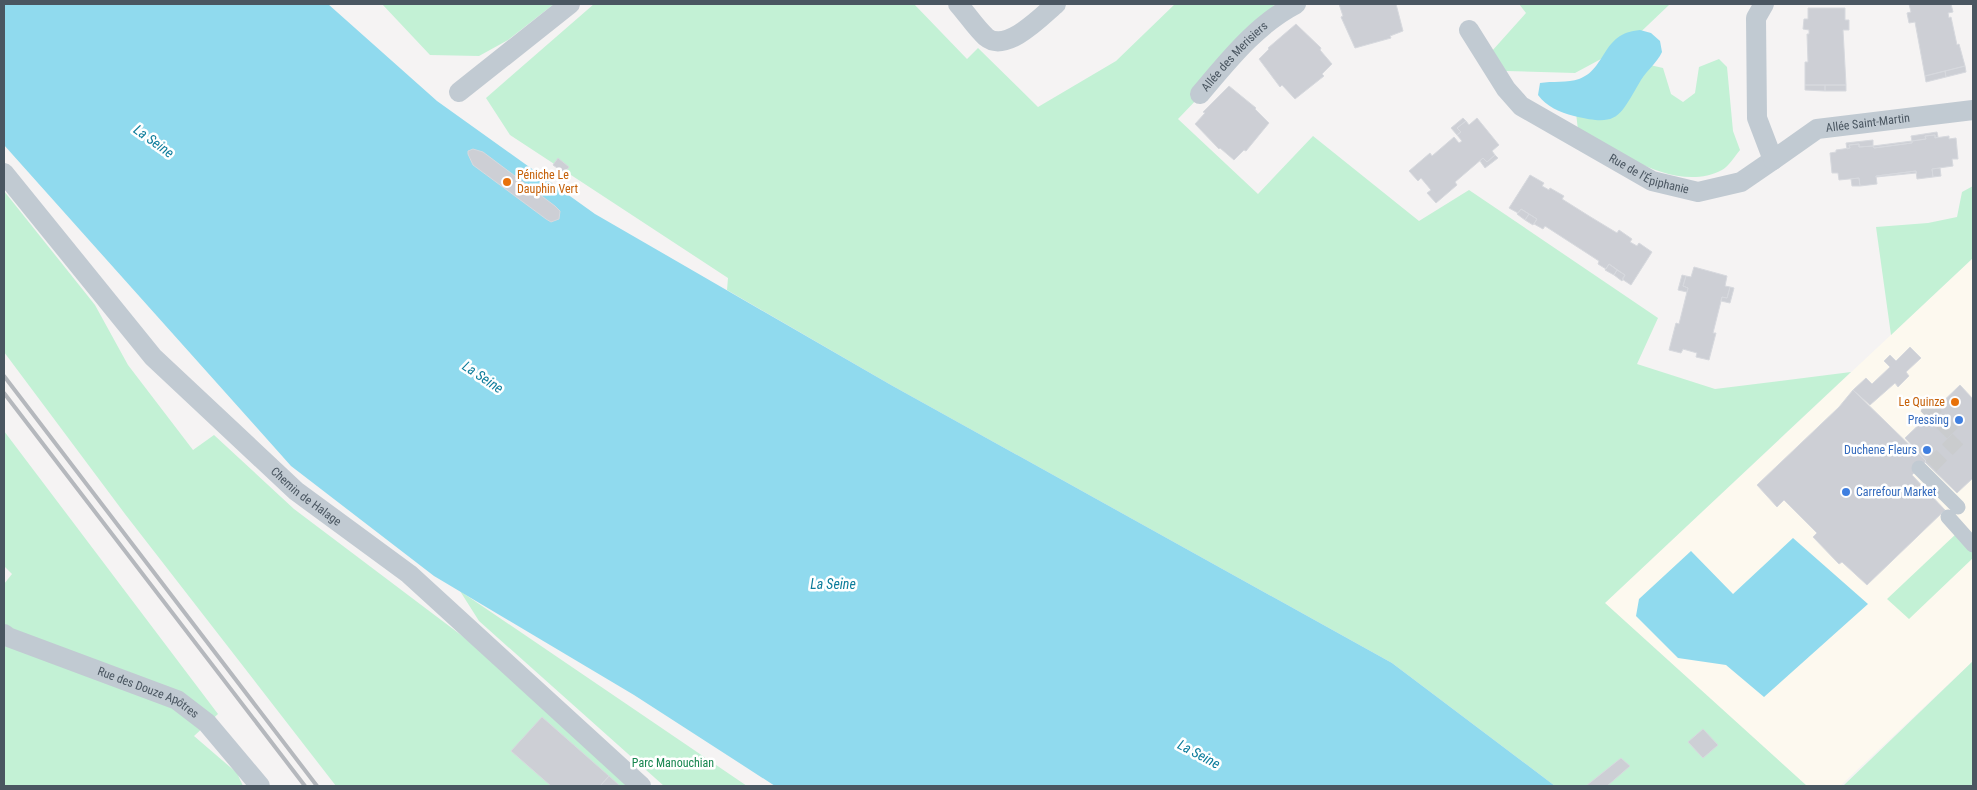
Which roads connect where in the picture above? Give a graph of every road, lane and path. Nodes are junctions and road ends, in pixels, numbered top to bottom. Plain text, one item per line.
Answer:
1 (570, 4) edge
2 (958, 4) edge
3 (1056, 4) edge
4 (1296, 4) edge
5 (1764, 4) edge
6 (1469, 30) dead end
7 (459, 92) dead end
8 (1200, 94) dead end
9 (1973, 110) edge
10 (1772, 160) junction
11 (4, 173) edge
12 (1923, 470) dead end
13 (1973, 545) edge
14 (6, 635) edge
15 (260, 786) edge
16 (641, 786) edge

1 - 7 street
2 - 3 street
4 - 8 street, Allée des Merisiers
5 - 10 street
6 - 10 street, Rue de l'Épiphanie
9 - 10 street, Allée Saint-Martin
11 - 16 street, Chemin de Halage
12 - 13 street
14 - 15 street, Rue des Douze Apôtres

